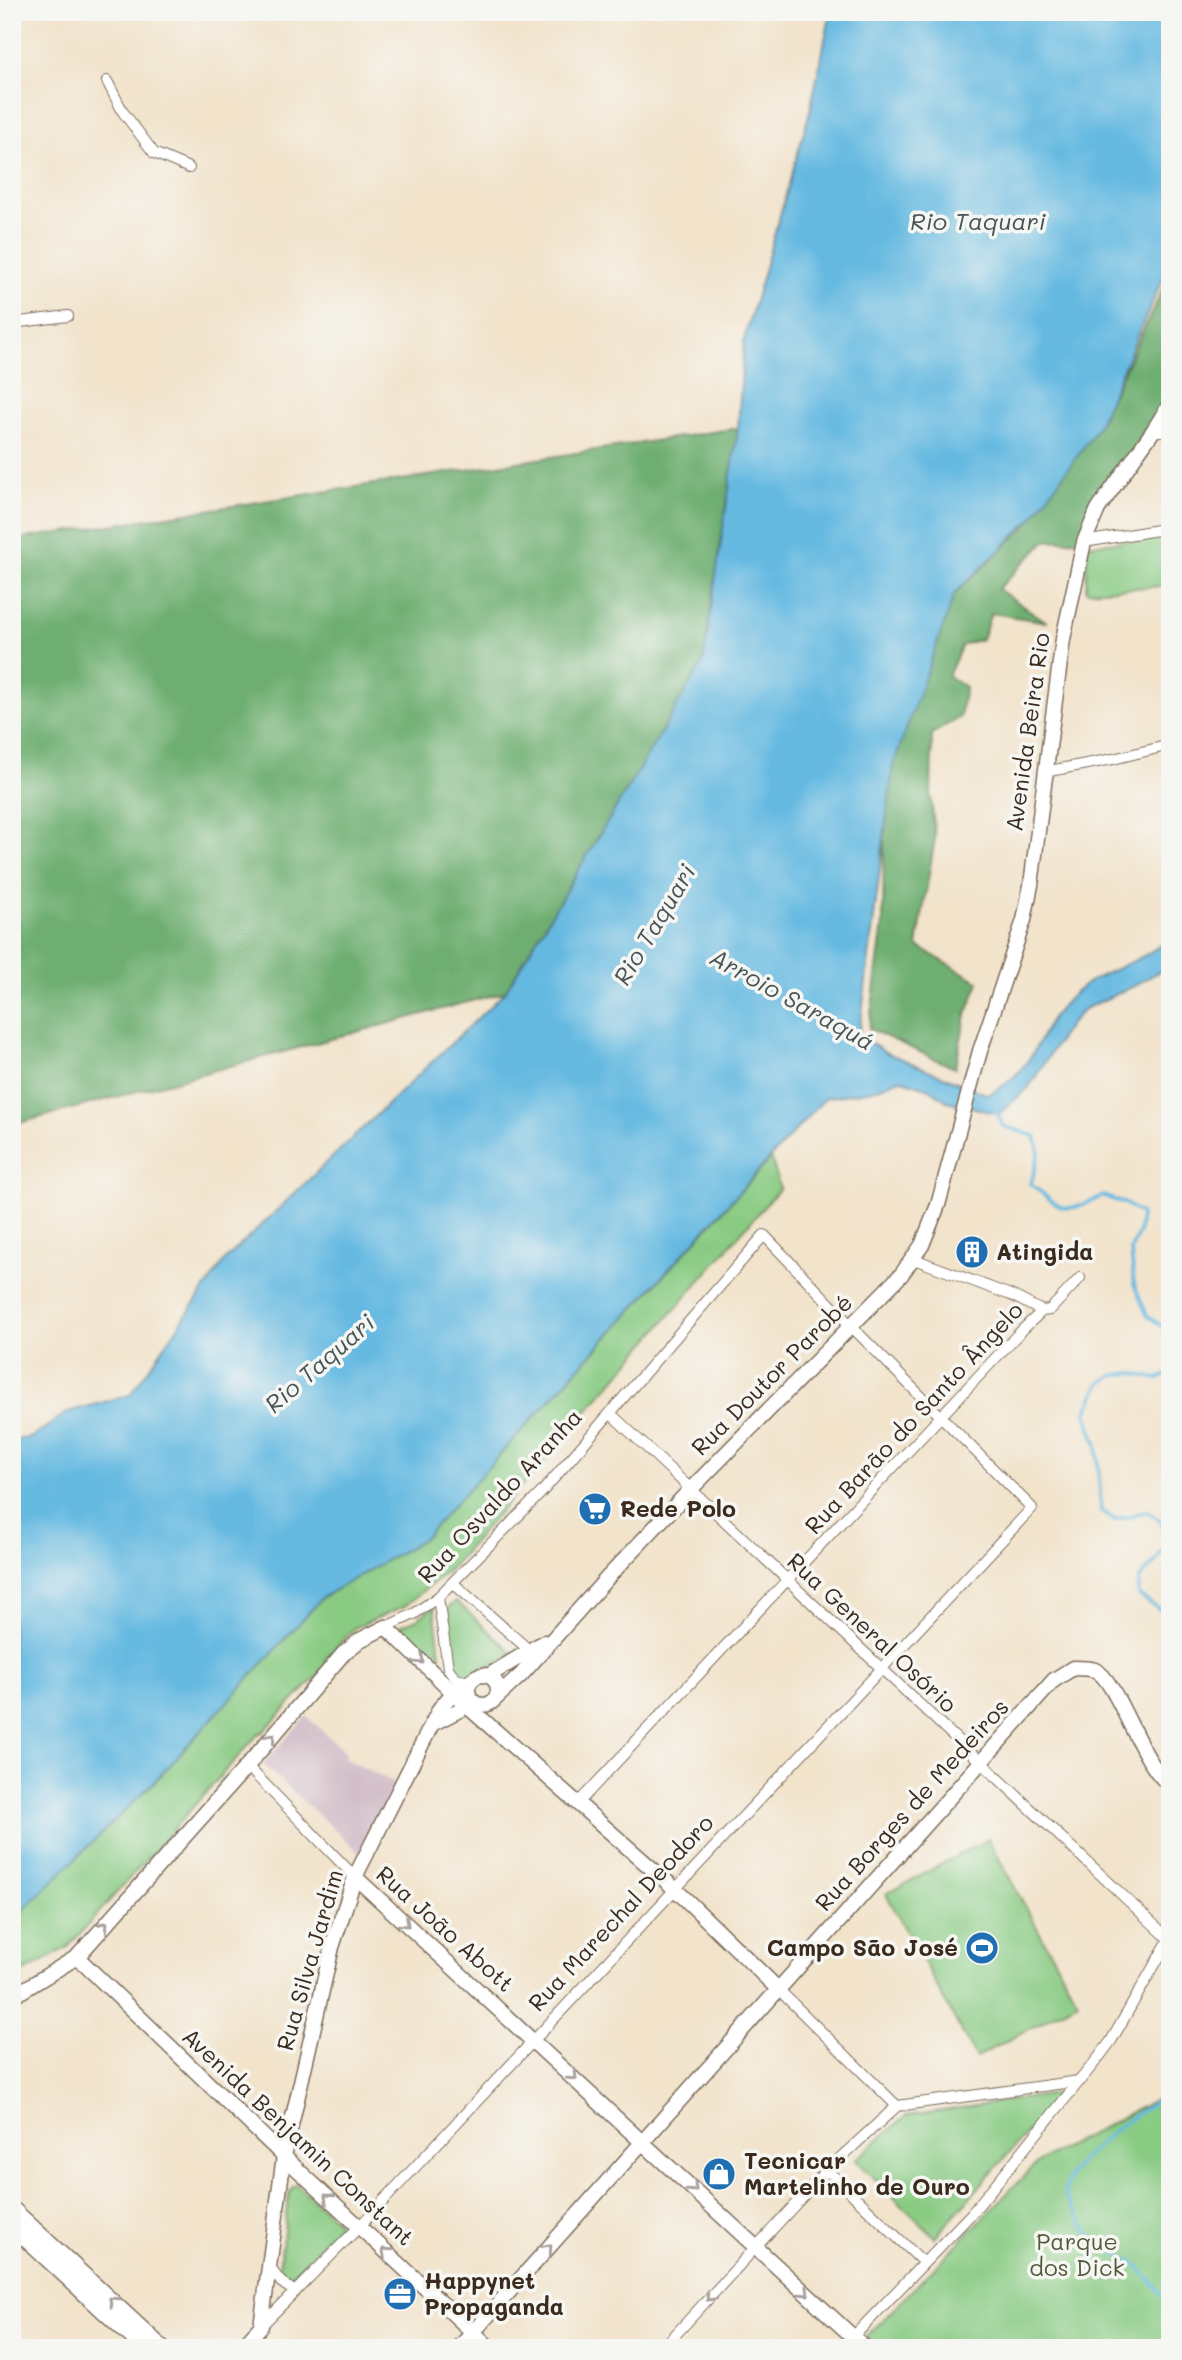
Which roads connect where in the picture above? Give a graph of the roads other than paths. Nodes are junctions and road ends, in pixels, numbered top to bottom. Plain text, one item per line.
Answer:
1 (107, 81) dead end
2 (189, 168) dead end
3 (68, 316) dead end
4 (12, 323) edge
5 (1170, 404) edge
6 (1153, 431) junction
7 (1170, 431) edge
8 (1170, 528) edge
9 (1084, 542) junction
10 (1170, 744) edge
11 (1044, 772) junction
12 (963, 1115) joint
13 (914, 1259) junction
14 (1080, 1278) dead end
15 (1042, 1311) junction
16 (852, 1327) junction
17 (610, 1413) junction
18 (942, 1416) junction
19 (691, 1490) junction
20 (787, 1581) junction
21 (453, 1583) junction
22 (438, 1597) junction
23 (386, 1627) junction
24 (557, 1634) junction
25 (529, 1650) junction
26 (882, 1669) junction
27 (488, 1676) junction
28 (470, 1683) junction
29 (453, 1693) junction
30 (494, 1700) junction
31 (471, 1704) junction
32 (434, 1723) junction
33 (500, 1733) junction
34 (981, 1761) junction
35 (247, 1766) junction
36 (1170, 1785) edge
37 (578, 1803) junction
38 (355, 1877) junction
39 (675, 1889) junction
40 (1170, 1939) edge
41 (76, 1957) junction
42 (779, 1990) junction
43 (12, 1997) edge
44 (534, 2040) junction
45 (1079, 2081) junction
46 (897, 2106) junction
47 (643, 2142) junction
48 (285, 2149) junction
49 (296, 2168) junction
50 (827, 2170) junction
51 (278, 2190) junction
52 (12, 2208) edge
53 (12, 2227) edge
54 (359, 2227) junction
55 (757, 2247) junction
56 (924, 2263) junction
57 (64, 2265) junction
58 (270, 2268) junction
59 (295, 2292) junction
60 (261, 2326) junction
61 (473, 2332) junction
62 (141, 2340) edge
63 (848, 2342) edge
64 (163, 2348) edge
65 (241, 2348) edge
66 (459, 2348) edge
67 (490, 2348) edge
68 (663, 2348) edge
69 (865, 2348) edge

1 - 2 street
3 - 4 street
5 - 6 main road, Avenida Beira Rio
6 - 7 street
6 - 9 main road, Avenida Beira Rio
8 - 9 street
9 - 11 main road, Avenida Beira Rio
10 - 11 street
11 - 12 main road, Avenida Beira Rio
12 - 13 main road, Rua Doutor Parobé
13 - 15 street
13 - 16 main road, Rua Doutor Parobé
14 - 15 street, Rua Barão do Santo Ângelo
15 - 18 street, Rua Barão do Santo Ângelo
16 - 17 street, Rua Osvaldo Aranha
16 - 18 street
16 - 19 main road, Rua Doutor Parobé
17 - 19 street, Rua General Osório
17 - 21 street, Rua Osvaldo Aranha
18 - 20 street, Rua Barão do Santo Ângelo
18 - 26 street, Rua Marechal Deodoro
19 - 20 street, Rua General Osório
19 - 24 main road, Rua Doutor Parobé
20 - 26 street, Rua General Osório
20 - 37 street, Rua Barão do Santo Ângelo
21 - 22 street, Rua Osvaldo Aranha
21 - 25 street
22 - 23 street, Rua Osvaldo Aranha
22 - 28 street
23 -> 29 main road
35 -> 23 main road, Rua Osvaldo Aranha
24 - 25 main road, Rua Doutor Parobé
24 - 30 main road, Rua Doutor Parobé
25 - 27 main road, Rua Doutor Parobé
26 - 34 street, Rua General Osório
26 - 39 street, Rua Marechal Deodoro
27 - 28 main road
27 - 30 main road
28 - 29 main road, Rua Silva Jardim
28 - 31 main road
29 - 31 main road
29 - 32 main road, Rua Silva Jardim
30 - 31 main road
30 - 33 main road
31 - 32 main road
31 - 33 main road
32 - 38 main road, Rua Silva Jardim
33 - 37 main road
34 - 36 main road, Rua Borges de Medeiros
34 - 40 street, Rua General Osório
34 - 42 main road, Rua Borges de Medeiros
35 - 38 street, Rua João Abott
41 -> 35 main road, Rua Osvaldo Aranha
37 - 39 main road
38 -> 44 main road, Rua João Abott
38 - 48 main road, Rua Silva Jardim
39 - 42 main road
39 - 44 street, Rua Marechal Deodoro
40 - 45 street
41 - 43 main road, Rua Osvaldo Aranha
41 - 48 main road, Avenida Benjamin Constant
42 - 46 street
42 - 47 main road, Rua Borges de Medeiros
44 -> 47 main road, Rua João Abott
44 - 54 street, Rua Marechal Deodoro
45 - 46 street
45 - 56 street
46 - 50 street
47 -> 55 main road, Rua João Abott
61 -> 47 main road, Rua Borges de Medeiros
48 - 49 main road
48 - 51 main road, Rua Silva Jardim
49 - 51 main road
54 -> 49 main road, Avenida Benjamin Constant
50 - 55 street
50 - 56 street
51 - 58 main road, Rua Silva Jardim
52 - 57 main road
53 - 57 main road
54 - 59 street, Rua Marechal Deodoro
61 -> 54 main road, Avenida Benjamin Constant
55 -> 63 main road, Rua João Abott
55 -> 68 street
56 - 63 street
57 - 62 main road
58 - 59 street
58 - 60 main road, Rua Silva Jardim
59 - 60 street, Rua Marechal Deodoro
60 - 65 main road, Rua Marechal Deodoro
61 - 66 main road, Rua Borges de Medeiros
61 - 67 main road, Avenida Benjamin Constant
62 - 64 main road
63 - 69 main road, Rua João Abott

